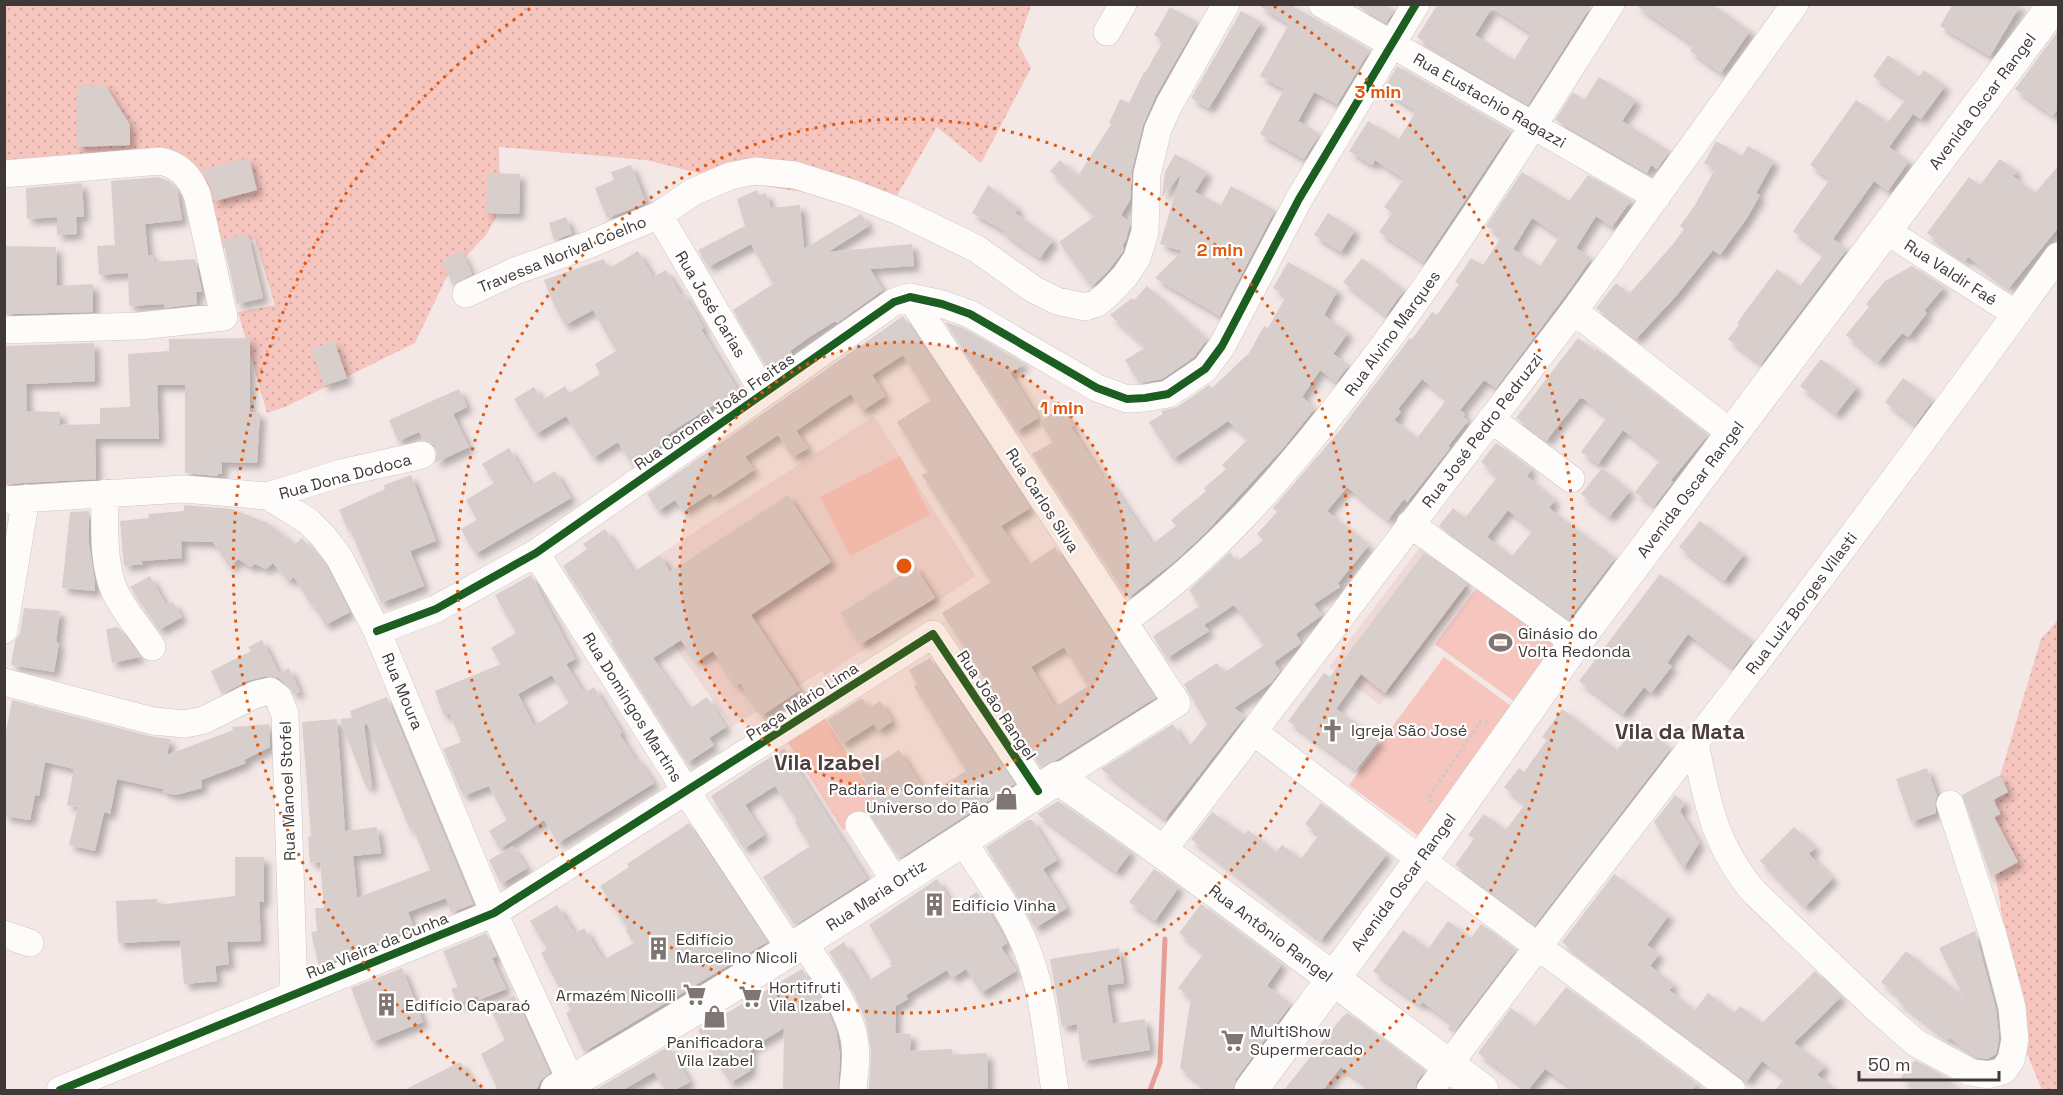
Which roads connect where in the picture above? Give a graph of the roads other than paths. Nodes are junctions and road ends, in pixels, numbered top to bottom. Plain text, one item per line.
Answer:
1 (1123, 4) edge
2 (1226, 4) edge
3 (1322, 4) edge
4 (1416, 4) edge
5 (1611, 4) edge
6 (1795, 4) edge
7 (2053, 5) edge
8 (1107, 32) dead end
9 (1392, 44) junction
10 (1533, 125) junction
11 (4, 174) edge
12 (1657, 197) junction
13 (659, 215) junction
14 (1885, 230) junction
15 (2058, 256) edge
16 (465, 294) dead end
17 (910, 297) junction
18 (1574, 311) junction
19 (2016, 314) junction
20 (4, 330) edge
21 (763, 392) junction
22 (1491, 419) junction
23 (1731, 433) junction
24 (422, 455) dead end
25 (1572, 479) dead end
26 (105, 493) junction
27 (268, 496) junction
28 (15, 499) edge
29 (1410, 524) junction
30 (536, 553) junction
31 (1124, 621) junction
32 (4, 630) edge
33 (377, 631) junction
34 (933, 634) joint
35 (1575, 643) junction
36 (152, 647) dead end
37 (4, 682) edge
38 (1178, 703) joint
39 (1254, 732) junction
40 (1695, 743) junction
41 (1048, 785) junction
42 (686, 791) junction
43 (1950, 804) dead end
44 (859, 825) dead end
45 (962, 840) junction
46 (1162, 850) junction
47 (1421, 860) junction
48 (896, 883) junction
49 (494, 913) junction
50 (4, 934) edge
51 (30, 943) dead end
52 (797, 946) junction
53 (1538, 946) junction
54 (1332, 979) junction
55 (294, 993) junction
56 (1439, 1078) edge
57 (568, 1088) edge
58 (60, 1090) edge
59 (853, 1090) edge
60 (1055, 1090) edge
61 (1251, 1090) edge
62 (1482, 1090) edge
63 (1732, 1090) edge

1 - 8 street
2 - 13 street, Travessa Norival Coelho
3 - 9 street, Rua Eustachio Ragazzi
4 - 9 street
5 - 10 street, Rua Alvino Marques
6 - 12 street, Rua José Pedro Pedruzzi
7 - 14 main road, Avenida Oscar Rangel
9 - 10 street, Rua Eustachio Ragazzi
9 - 17 street
10 - 12 street, Rua Eustachio Ragazzi
10 - 31 street, Rua Alvino Marques
11 - 20 street
12 - 18 street, Rua José Pedro Pedruzzi
13 - 16 street, Travessa Norival Coelho
13 - 21 street, Rua José Carias
14 - 19 street, Rua Valdir Faé
14 - 23 main road, Avenida Oscar Rangel
15 - 19 street, Rua Luiz Borges Vilasti
17 - 21 street, Rua Coronel João Freitas
17 - 31 street, Rua Carlos Silva
18 - 22 street, Rua José Pedro Pedruzzi
18 - 23 street
19 - 40 street, Rua Luiz Borges Vilasti
21 - 30 street, Rua Coronel João Freitas
22 - 25 street
22 - 29 street, Rua José Pedro Pedruzzi
23 - 35 main road, Avenida Oscar Rangel
24 - 27 street, Rua Dona Dodoca
26 - 27 street, Rua Moura
26 - 28 street, Rua Moura
26 - 36 street
27 - 33 street, Rua Moura
28 - 32 street
29 - 35 street
29 - 39 street, Rua José Pedro Pedruzzi
30 - 33 street, Rua Coronel João Freitas
30 - 42 street, Rua Domingos Martins
31 - 38 street, Rua Carlos Silva
33 - 49 street, Rua Moura
34 - 41 street, Rua João Rangel
34 - 42 street, Praça Mário Lima
35 - 47 main road, Avenida Oscar Rangel
37 - 55 street, Rua Manoel Stofel
38 - 41 street, Rua Maria Ortiz
39 - 46 street, Rua José Pedro Pedruzzi
39 - 47 street
40 - 43 street
40 - 53 street, Rua Luiz Borges Vilasti
41 - 45 main road, Rua Maria Ortiz
41 - 46 main road, Rua Antônio Rangel
42 - 49 street, Rua Vieira da Cunha
42 - 52 street, Rua Domingos Martins
44 - 48 street
45 - 48 main road, Rua Maria Ortiz
45 - 60 street
46 - 54 main road, Rua Antônio Rangel
47 - 53 street
47 - 54 main road, Avenida Oscar Rangel
48 - 52 main road, Rua Maria Ortiz
49 - 55 street, Rua Vieira da Cunha
49 - 57 street, Rua Moura
50 - 51 street
52 - 57 main road, Rua Maria Ortiz
52 - 59 street, Rua Domingos Martins
53 - 56 street, Rua Luiz Borges Vilasti
53 - 63 street
54 - 56 main road, Rua Antônio Rangel
54 - 61 main road, Avenida Oscar Rangel
55 - 58 street, Rua Vieira da Cunha
56 - 62 main road, Rua Antônio Rangel

